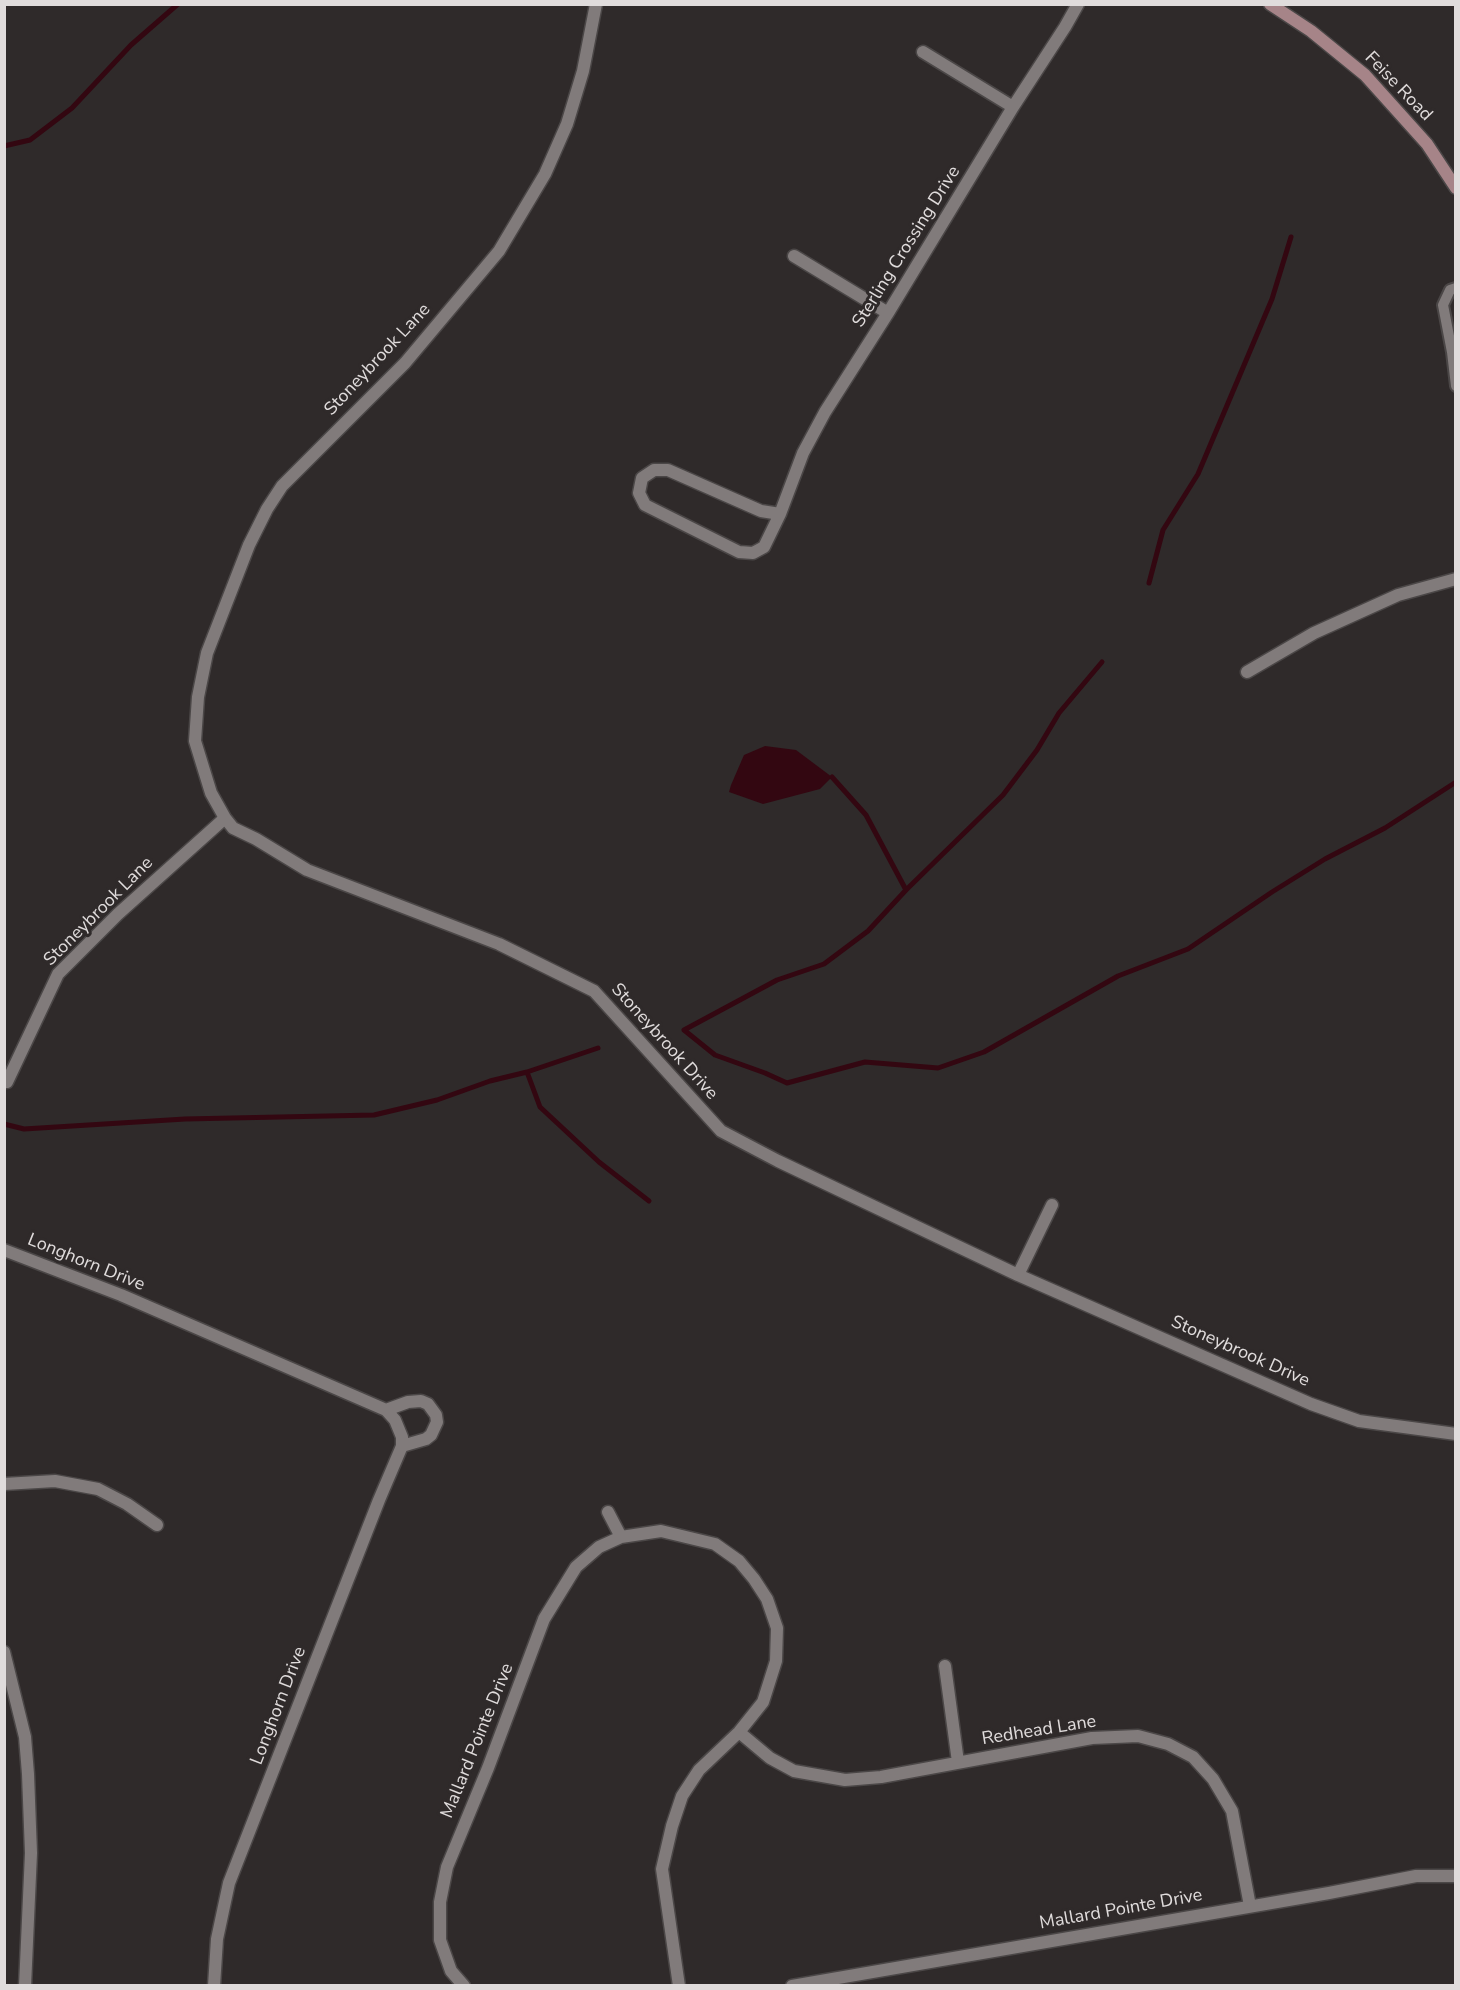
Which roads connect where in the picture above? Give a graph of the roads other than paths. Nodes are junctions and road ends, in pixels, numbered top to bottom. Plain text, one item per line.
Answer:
1 (596, 4) edge
2 (1078, 4) edge
3 (1269, 4) edge
4 (923, 52) dead end
5 (1013, 107) junction
6 (1455, 188) edge
7 (794, 256) dead end
8 (1455, 288) edge
9 (888, 313) junction
10 (1455, 386) edge
11 (780, 514) junction
12 (1455, 579) edge
13 (1247, 672) dead end
14 (195, 741) joint
15 (225, 818) junction
16 (7, 1082) dead end
17 (1052, 1205) dead end
18 (4, 1250) edge
19 (1018, 1275) junction
20 (386, 1410) junction
21 (1455, 1434) edge
22 (402, 1446) junction
23 (4, 1484) edge
24 (609, 1512) dead end
25 (157, 1525) dead end
26 (621, 1537) junction
27 (4, 1652) edge
28 (945, 1666) dead end
29 (739, 1732) junction
30 (958, 1762) junction
31 (1455, 1876) edge
32 (1250, 1906) junction
33 (25, 1986) edge
34 (214, 1986) edge
35 (464, 1986) edge
36 (679, 1986) edge
37 (792, 1986) edge

1 - 14 street, Stoneybrook Lane
2 - 5 street, Sterling Crossing Drive
3 - 6 main road, Feise Road
4 - 5 street
5 - 9 street, Sterling Crossing Drive
7 - 9 street
8 - 10 lane
9 - 11 street, Sterling Crossing Drive
11 - 11 street, Sterling Crossing Drive
12 - 13 street
14 - 15 street, Stoneybrook Drive
15 - 16 street, Stoneybrook Lane
15 - 19 street, Stoneybrook Drive
17 - 19 street
18 - 20 street, Longhorn Drive
19 - 21 street, Stoneybrook Drive
20 - 22 street
20 - 22 street
22 - 34 street, Longhorn Drive
23 - 25 street
24 - 26 street
26 - 29 street, Mallard Pointe Drive
26 - 35 street, Mallard Pointe Drive
27 - 33 street
28 - 30 street
29 - 30 street, Redhead Lane
29 - 36 street, Mallard Pointe Drive
30 - 32 street, Redhead Lane
31 - 32 street, Mallard Pointe Drive
32 - 37 street, Mallard Pointe Drive

